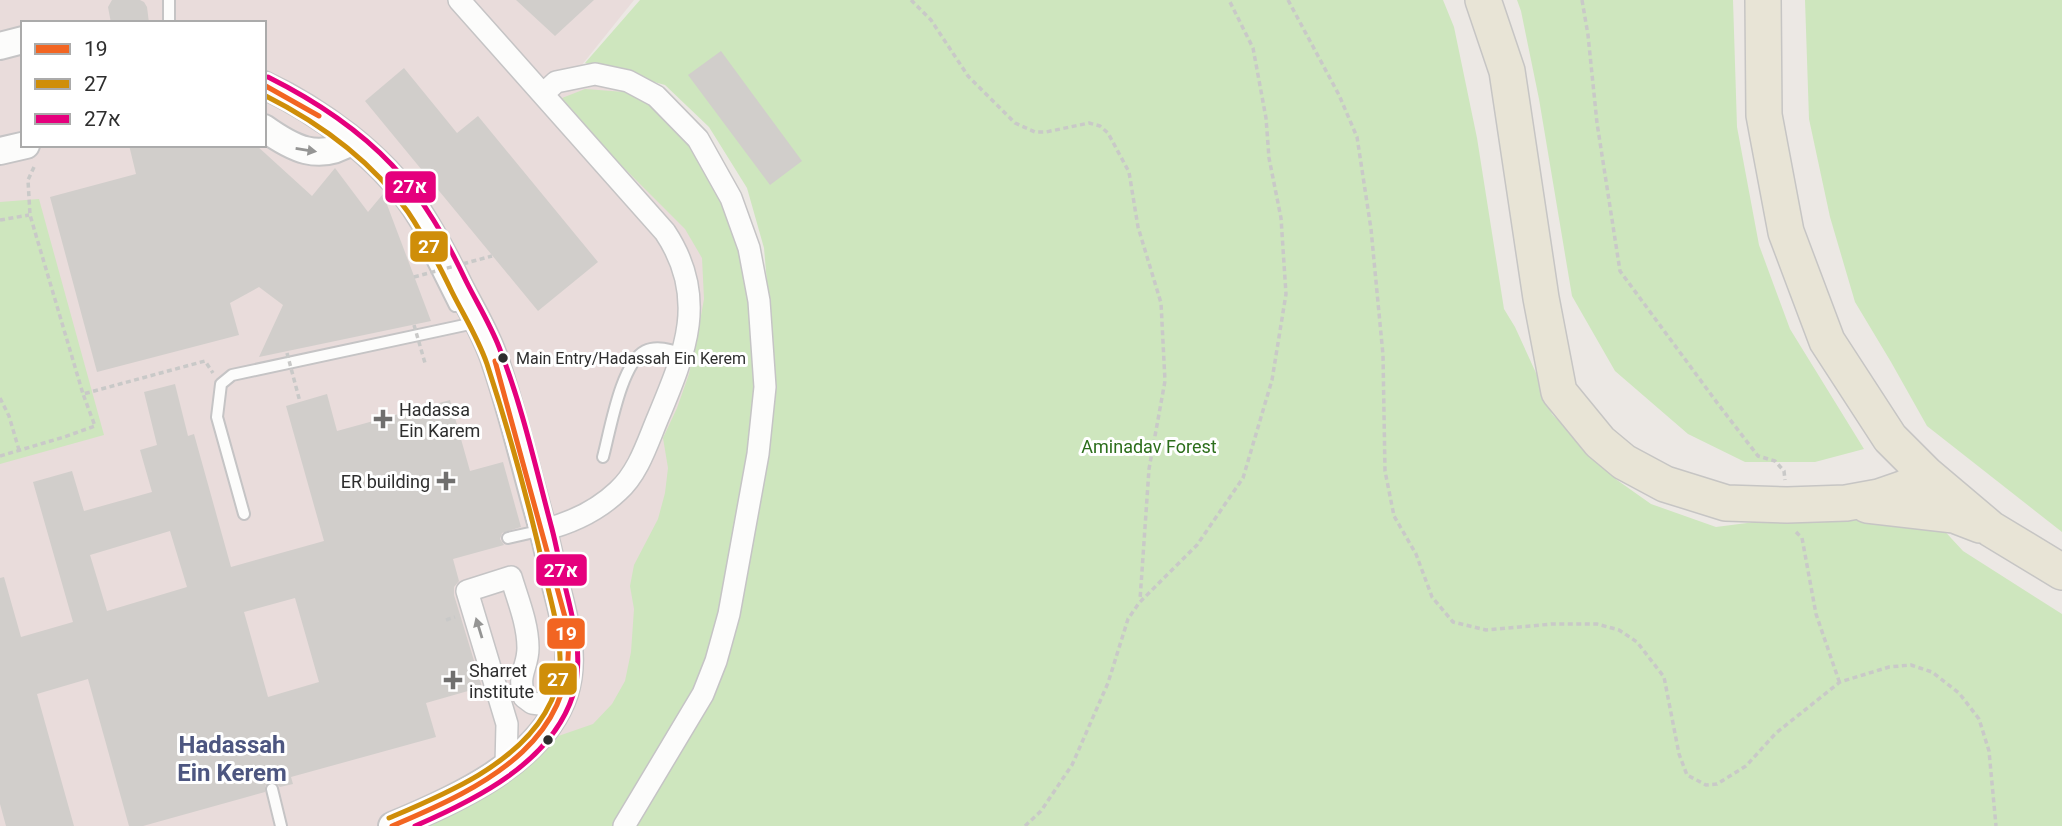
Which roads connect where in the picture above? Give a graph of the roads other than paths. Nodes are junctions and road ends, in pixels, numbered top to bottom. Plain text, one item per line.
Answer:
1 (169, 0) edge
2 (459, 0) edge
3 (1483, 0) edge
4 (1763, 0) edge
5 (169, 21) edge
6 (21, 41) edge
7 (0, 46) edge
8 (21, 53) edge
9 (0, 56) edge
10 (266, 86) edge
11 (543, 94) junction
12 (266, 129) edge
13 (352, 141) junction
14 (0, 151) edge
15 (32, 151) edge
16 (413, 205) junction
17 (465, 324) junction
18 (488, 344) junction
19 (683, 354) junction
20 (603, 457) dead end
21 (1926, 474) junction
22 (1787, 495) junction
23 (1846, 503) junction
24 (244, 514) dead end
25 (1991, 529) junction
26 (543, 530) junction
27 (508, 538) dead end
28 (2062, 572) edge
29 (564, 694) junction
30 (506, 766) junction
31 (272, 789) dead end
32 (281, 826) edge
33 (392, 826) edge
34 (624, 826) edge

1 - 5 lane
2 - 11 street
3 - 22 main road
4 - 21 main road
6 - 7 street
8 - 9 lane
10 - 13 street
11 - 19 street
11 - 34 street
12 -> 13 street
13 - 16 street
14 - 15 street
16 - 17 lane
16 - 18 street
17 - 18 lane
17 - 24 lane
18 - 26 street
19 - 20 lane
19 - 26 street
21 - 22 main road
21 - 23 main road
21 - 25 main road
22 - 23 main road
23 - 25 main road
25 - 28 main road
26 - 27 lane
26 - 29 street
29 - 30 street
30 -> 29 street
30 - 33 street
31 - 32 lane

